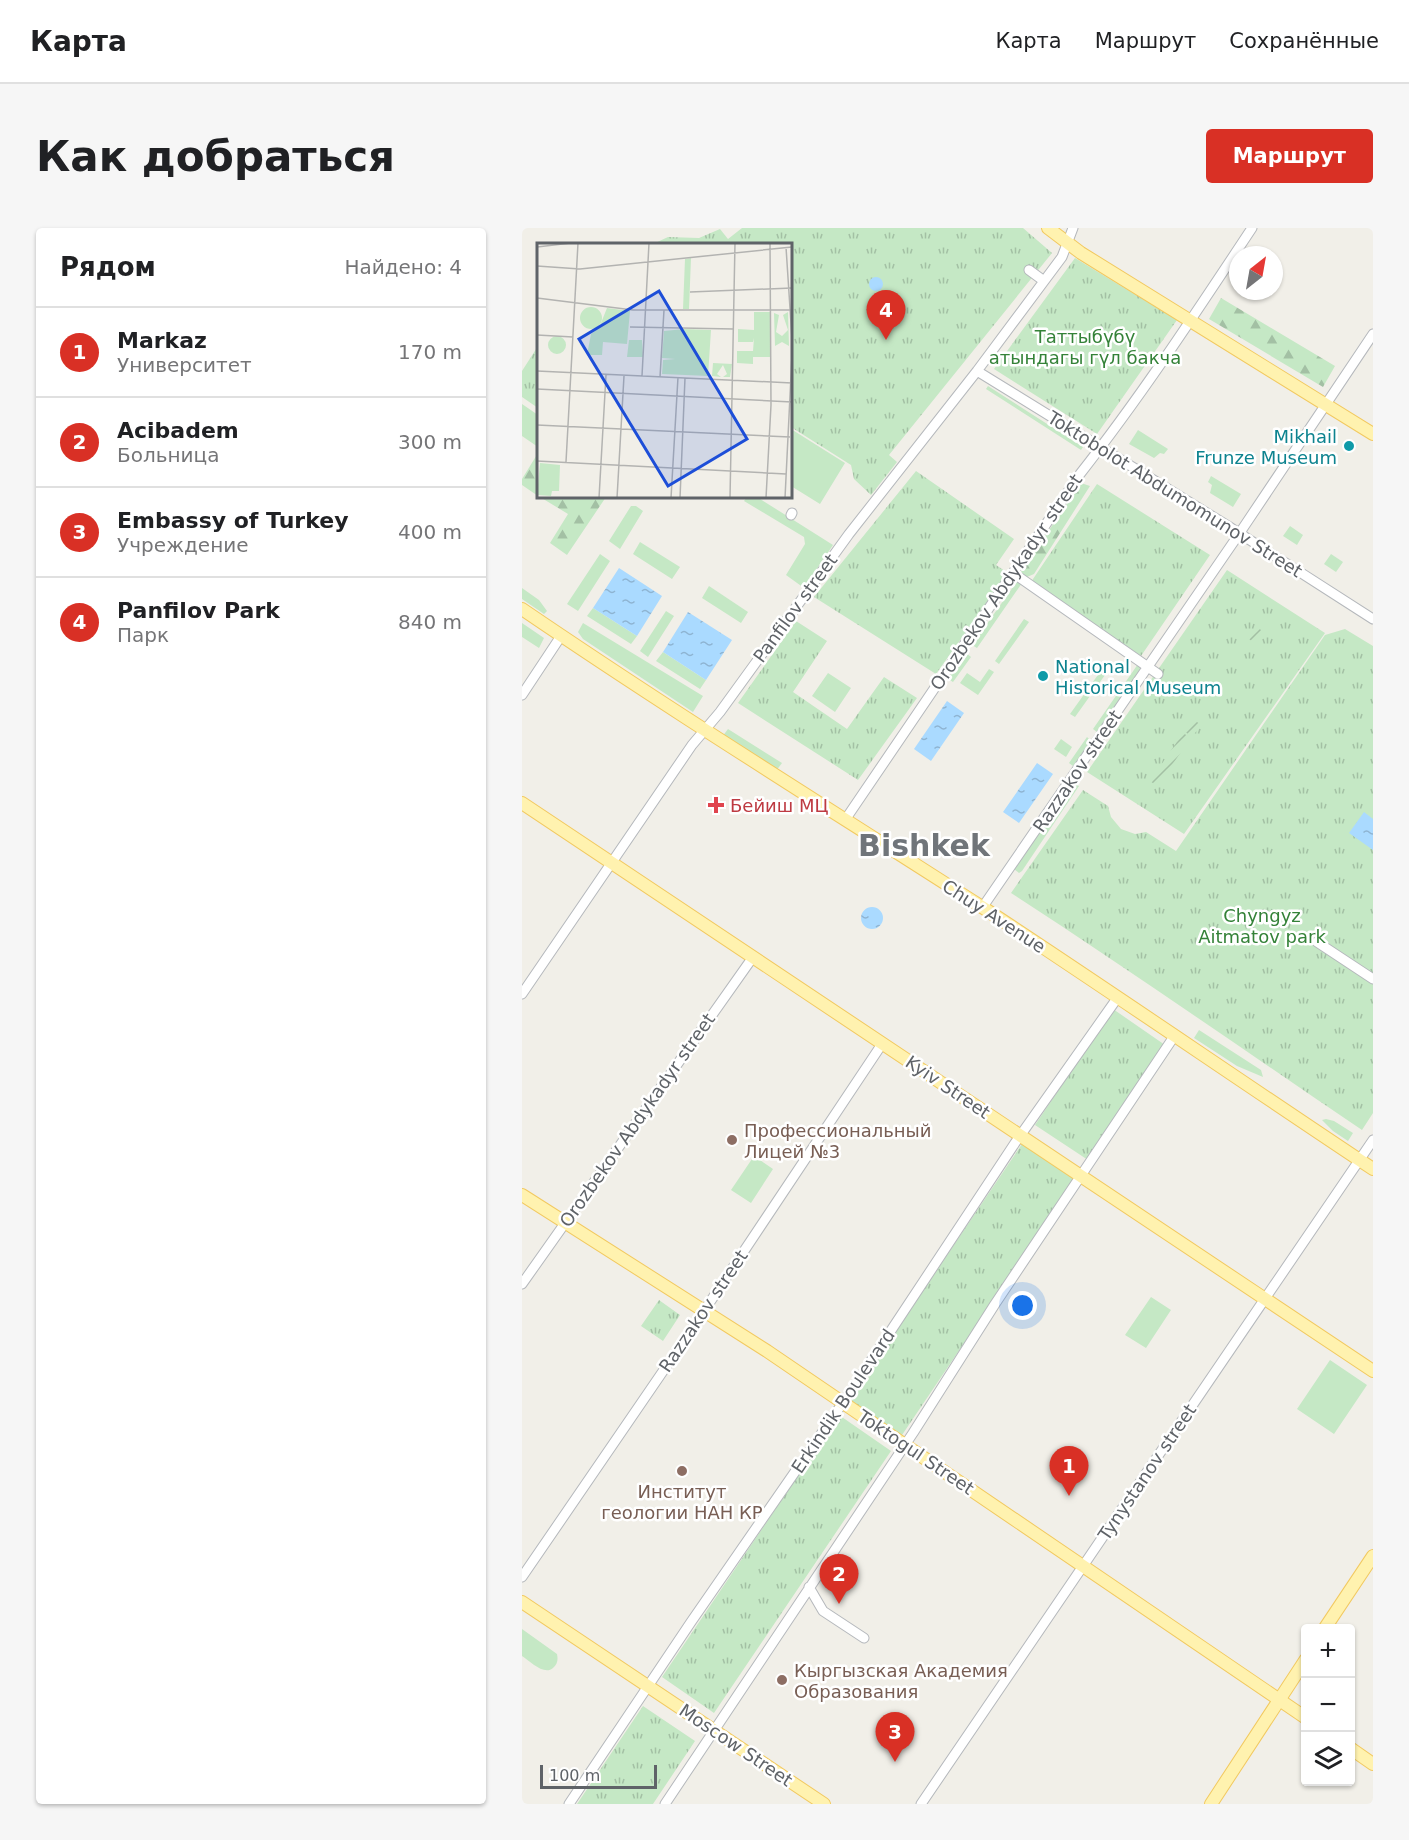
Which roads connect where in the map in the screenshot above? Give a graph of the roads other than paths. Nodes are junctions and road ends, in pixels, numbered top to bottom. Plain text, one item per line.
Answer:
1 (1048, 228) edge
2 (1073, 228) edge
3 (1252, 228) edge
4 (1068, 243) junction
5 (1029, 270) dead end
6 (1044, 281) junction
7 (1190, 321) junction
8 (1373, 334) edge
9 (977, 371) junction
10 (1325, 405) junction
11 (1373, 434) edge
12 (1101, 448) junction
13 (1239, 534) junction
14 (1013, 573) junction
15 (522, 609) edge
16 (1373, 619) edge
17 (561, 636) junction
18 (1148, 668) junction
19 (1158, 674) dead end
20 (522, 695) edge
21 (703, 730) junction
22 (522, 803) edge
23 (845, 820) junction
24 (611, 862) junction
25 (982, 908) junction
26 (1317, 942) dead end
27 (753, 957) junction
28 (1373, 979) edge
29 (522, 994) edge
30 (1118, 997) junction
31 (1175, 1035) junction
32 (882, 1044) junction
33 (1020, 1136) junction
34 (1373, 1140) edge
35 (1359, 1160) junction
36 (1373, 1169) edge
37 (1081, 1176) junction
38 (522, 1195) edge
39 (564, 1222) junction
40 (522, 1284) edge
41 (1265, 1299) junction
42 (704, 1310) junction
43 (1373, 1371) edge
44 (843, 1402) junction
45 (905, 1445) junction
46 (1373, 1556) edge
47 (1083, 1567) junction
48 (522, 1577) edge
49 (809, 1587) junction
50 (522, 1602) edge
51 (1328, 1624) edge
52 (864, 1638) dead end
53 (1301, 1665) edge
54 (648, 1686) junction
55 (1279, 1700) junction
56 (1301, 1715) edge
57 (714, 1730) junction
58 (1355, 1752) edge
59 (1373, 1764) edge
60 (569, 1804) edge
61 (665, 1804) edge
62 (824, 1804) edge
63 (921, 1804) edge
64 (1211, 1804) edge

1 - 4 main road
2 - 4 street, Panfilov street
3 - 7 street, Orozbekov Abdykadyr street
4 - 6 street, Panfilov street
4 - 7 main road
5 - 6 street
6 - 9 street, Panfilov street
7 - 10 main road
7 - 12 street, Orozbekov Abdykadyr street
8 - 10 street, Razzakov street
9 - 12 street, Toktobolot Abdumomunov Street
9 - 21 street, Panfilov street
10 - 11 main road
10 - 13 street, Razzakov street
12 - 13 street, Toktobolot Abdumomunov Street
12 - 14 street, Orozbekov Abdykadyr street
13 - 16 street, Toktobolot Abdumomunov Street
13 - 18 street, Razzakov street
14 - 18 street
14 - 23 street, Orozbekov Abdykadyr street
15 - 17 main road, Chuy Avenue
17 - 20 street
17 - 21 main road, Chuy Avenue
18 - 19 street
18 - 25 street, Razzakov street
21 - 23 main road, Chuy Avenue
21 - 24 street, Panfilov street
22 - 24 main road, Kyiv Street
23 - 25 main road, Chuy Avenue
24 - 27 main road, Kyiv Street
24 - 29 street, Panfilov street
25 - 30 main road, Chuy Avenue
26 - 28 street
27 - 32 main road, Kyiv Street
27 - 39 street, Orozbekov Abdykadyr street
30 - 31 main road, Chuy Avenue
30 - 33 street, Erkindik Boulevard
31 - 35 main road, Chuy Avenue
31 - 37 street
32 - 33 main road, Kyiv Street
32 - 42 street, Razzakov street
33 - 37 main road, Kyiv Street
33 - 44 street, Erkindik Boulevard
34 - 35 street, Tynystanov street
35 - 36 main road, Chuy Avenue
35 - 41 street, Tynystanov street
37 - 41 main road, Kyiv Street
37 - 45 street
38 - 39 main road, Toktogul Street
39 - 40 street, Orozbekov Abdykadyr street
39 - 42 main road, Toktogul Street
41 - 43 main road, Kyiv Street
41 - 47 street, Tynystanov street
42 - 44 main road, Toktogul Street
42 - 48 street, Razzakov street
44 - 45 main road, Toktogul Street
44 - 54 street, Erkindik Boulevard
45 - 47 main road, Toktogul Street
45 - 49 street
46 - 51 main road
47 - 55 main road, Toktogul Street
47 - 63 street, Tynystanov street
49 - 52 street
49 - 57 street
50 - 54 main road, Moscow Street
53 - 55 main road
54 - 57 main road, Moscow Street
54 - 60 street, Erkindik Boulevard
55 - 56 main road, Toktogul Street
55 - 64 main road
57 - 61 street
57 - 62 main road, Moscow Street
58 - 59 main road

